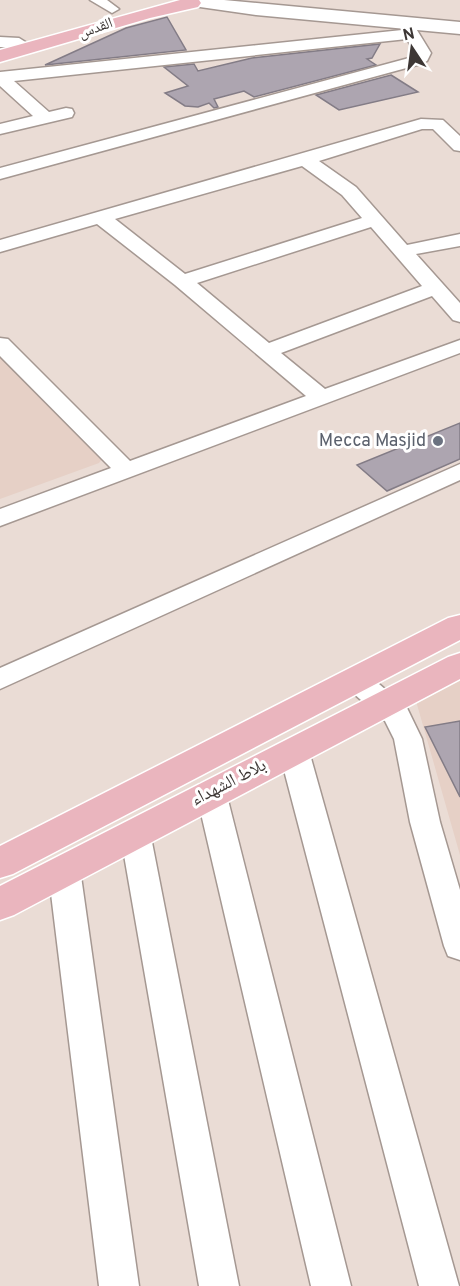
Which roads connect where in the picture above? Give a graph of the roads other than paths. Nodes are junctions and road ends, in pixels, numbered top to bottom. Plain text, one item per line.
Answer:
1 (132, 0) edge
2 (162, 0) edge
3 (228, 0) edge
4 (199, 2) edge
5 (104, 5) edge
6 (460, 21) edge
7 (460, 28) edge
8 (409, 30) junction
9 (0, 42) edge
10 (19, 43) junction
11 (0, 48) edge
12 (0, 56) edge
13 (1, 78) edge
14 (66, 113) dead end
15 (45, 118) junction
16 (0, 129) edge
17 (460, 146) edge
18 (304, 159) junction
19 (0, 174) edge
20 (100, 217) junction
21 (374, 220) junction
22 (460, 240) edge
23 (0, 246) edge
24 (404, 251) junction
25 (182, 281) junction
26 (435, 288) junction
27 (460, 316) edge
28 (0, 344) edge
29 (460, 346) edge
30 (267, 351) junction
31 (322, 398) junction
32 (126, 470) junction
33 (460, 471) edge
34 (0, 518) edge
35 (460, 626) edge
36 (460, 665) edge
37 (0, 679) edge
38 (355, 679) junction
39 (386, 705) junction
40 (294, 750) junction
41 (211, 792) junction
42 (135, 832) junction
43 (0, 863) edge
44 (64, 869) junction
45 (0, 904) edge
46 (460, 946) edge
47 (119, 1286) edge
48 (219, 1286) edge
49 (331, 1286) edge
50 (439, 1286) edge

1 - 5 main road, القدس
2 - 4 main road
3 - 6 street
4 - 8 street
4 - 12 main road, القدس
5 - 10 main road, القدس
7 - 8 street
8 - 13 street
8 - 19 street
9 - 10 street
10 - 11 main road, القدس
13 - 15 street
14 - 15 street
15 - 16 street
17 - 18 street
18 - 20 street
18 - 21 street
20 - 23 street
20 - 25 street
21 - 24 street
21 - 25 street
22 - 24 street
24 - 26 street
25 - 30 street
26 - 27 street
26 - 30 street
28 - 32 street
29 - 31 street
30 - 31 street
31 - 32 street
32 - 34 street
33 - 37 street
35 - 38 main road
36 - 39 main road, بلاط الشهداء
38 - 39 street
38 - 43 main road
39 - 40 main road, بلاط الشهداء
39 - 46 street
40 - 41 main road, بلاط الشهداء
40 - 50 street
41 - 42 main road, بلاط الشهداء
41 - 49 street
42 - 44 main road, بلاط الشهداء
42 - 48 street
44 - 45 main road, بلاط الشهداء
44 - 47 street

